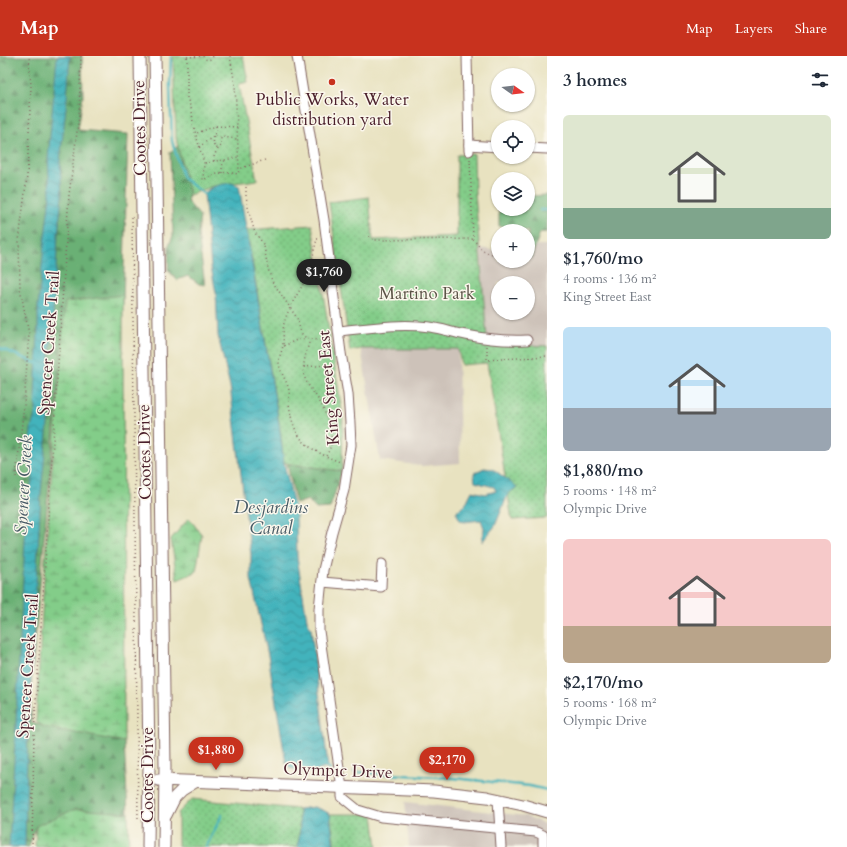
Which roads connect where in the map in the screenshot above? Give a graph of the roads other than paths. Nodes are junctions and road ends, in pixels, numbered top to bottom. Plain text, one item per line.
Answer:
1 (140, 56) edge
2 (155, 56) edge
3 (297, 56) edge
4 (466, 56) edge
5 (491, 146) edge
6 (535, 148) edge
7 (547, 149) edge
8 (339, 335) junction
9 (527, 340) dead end
10 (382, 564) dead end
11 (322, 582) junction
12 (149, 780) junction
13 (165, 780) junction
14 (195, 782) junction
15 (342, 788) junction
16 (498, 800) junction
17 (547, 812) edge
18 (165, 817) junction
19 (500, 828) junction
20 (148, 847) edge
21 (164, 847) edge
22 (501, 847) edge
23 (543, 847) edge

1 - 12 main road, Cootes Drive
2 - 13 main road, Cootes Drive
3 - 8 street, King Street East
4 - 5 street
6 - 7 street
8 - 9 street
8 - 11 street, King Street East
10 - 11 street
11 - 15 street, King Street East
12 - 13 main road, Olympic Drive
12 - 20 main road, Cootes Drive
13 - 14 main road, Olympic Drive
13 - 18 main road, Cootes Drive
14 - 15 main road, Olympic Drive
14 - 18 main road
15 - 16 main road, Olympic Drive
15 - 19 street, King Street East
16 - 17 main road, Olympic Drive
16 - 19 street
18 - 21 main road, Cootes Drive
19 - 22 street
19 - 23 street

